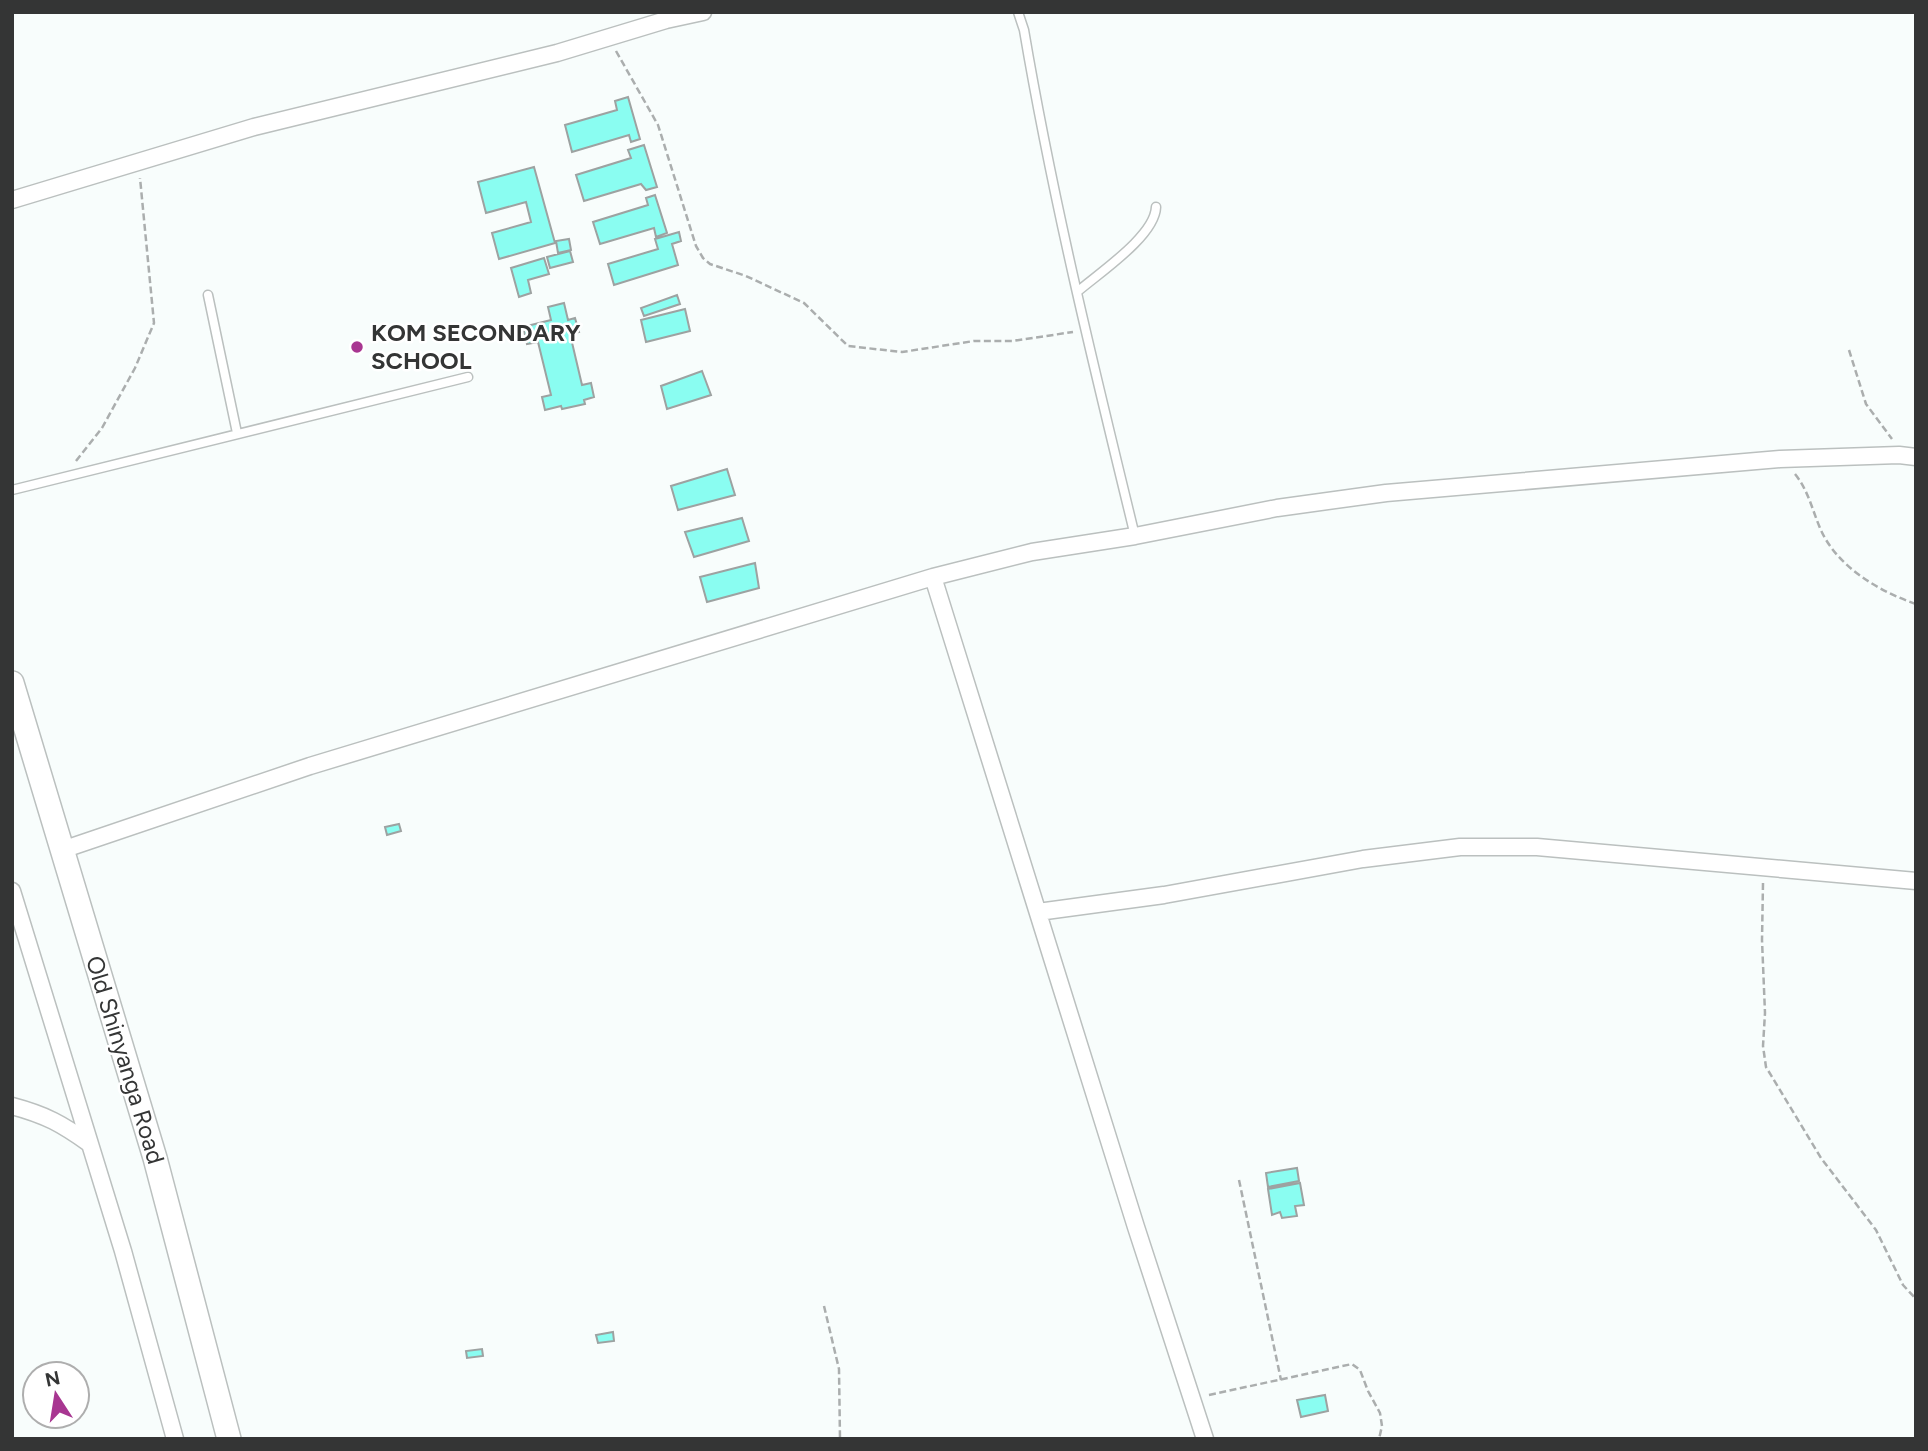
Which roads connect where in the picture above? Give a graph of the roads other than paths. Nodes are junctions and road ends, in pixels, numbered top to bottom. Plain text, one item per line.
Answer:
1 (703, 12) edge
2 (1018, 12) edge
3 (12, 200) edge
4 (1156, 207) dead end
5 (1077, 292) junction
6 (208, 295) dead end
7 (468, 377) dead end
8 (237, 433) junction
9 (1910, 456) edge
10 (12, 490) edge
11 (1135, 536) junction
12 (933, 577) junction
13 (12, 683) edge
14 (62, 850) junction
15 (1916, 881) edge
16 (12, 891) edge
17 (1038, 912) junction
18 (19, 936) edge
19 (12, 1106) edge
20 (90, 1144) junction
21 (175, 1439) edge
22 (229, 1439) edge
23 (1205, 1439) edge

1 - 3 street
2 - 5 lane
4 - 5 lane
5 - 11 lane
6 - 8 lane
7 - 8 lane
8 - 10 lane
9 - 11 street
11 - 12 street
12 - 14 street
12 - 17 street
13 - 14 main road, Old Shinyanga Road
14 - 22 main road, Old Shinyanga Road
15 - 17 street
16 - 18 street
17 - 23 street
18 - 20 street
19 - 20 street
20 - 21 street

